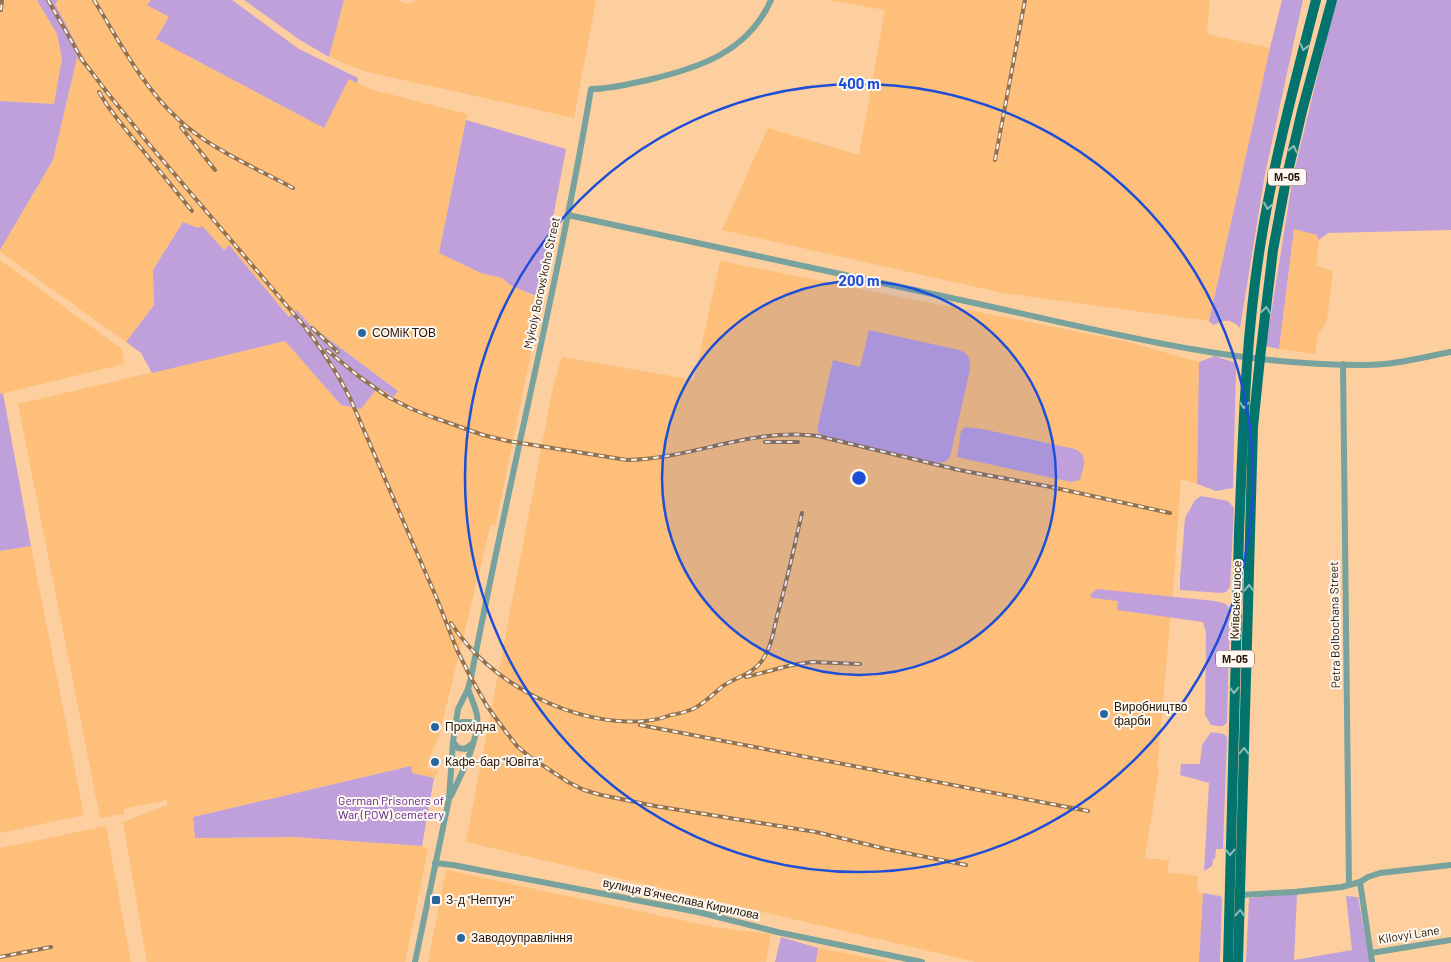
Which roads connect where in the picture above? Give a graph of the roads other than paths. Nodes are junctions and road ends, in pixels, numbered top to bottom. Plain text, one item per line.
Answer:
1 (771, 0) edge
2 (1316, 0) edge
3 (1332, 0) edge
4 (568, 215) junction
5 (1451, 352) edge
6 (1247, 356) junction
7 (1260, 358) junction
8 (1344, 364) junction
9 (468, 689) junction
10 (455, 728) junction
11 (476, 732) junction
12 (453, 742) junction
13 (474, 743) junction
14 (449, 799) junction
15 (435, 863) junction
16 (1451, 865) edge
17 (1360, 882) junction
18 (1349, 885) junction
19 (1240, 895) junction
20 (1451, 940) edge
21 (1371, 953) junction
22 (415, 962) edge
23 (922, 962) edge
24 (1228, 962) edge
25 (1238, 962) edge
26 (1372, 962) edge

1 - 4 street, Mykoly Borovs'koho Street
2 -> 6 main road, М-05
7 -> 3 main road, М-05
4 - 6 street
4 - 9 street, Mykoly Borovs'koho Street
5 - 8 street
6 - 7 street
6 -> 24 main road, М-05
7 - 8 street
19 -> 7 main road, Київське шосе / М-05
8 - 18 street, Petra Bolbochana Street
9 - 10 street, Mykoly Borovs'koho Street
9 - 11 street, Mykoly Borovs'koho Street
10 - 11 street
10 - 12 street, Mykoly Borovs'koho Street
11 - 13 street, Mykoly Borovs'koho Street
12 - 13 street
12 - 14 street, Mykoly Borovs'koho Street
13 - 14 street, Mykoly Borovs'koho Street
14 - 15 street, Mykoly Borovs'koho Street
15 - 22 street, Mykoly Borovs'koho Street
15 - 23 street, вулиця Вʼячеслава Кирилова
16 - 17 street
17 - 18 street
17 - 21 street
18 - 19 street
25 -> 19 main road, Київське шосе / М-05
20 - 21 street, Kilovyi Lane
21 - 26 street

